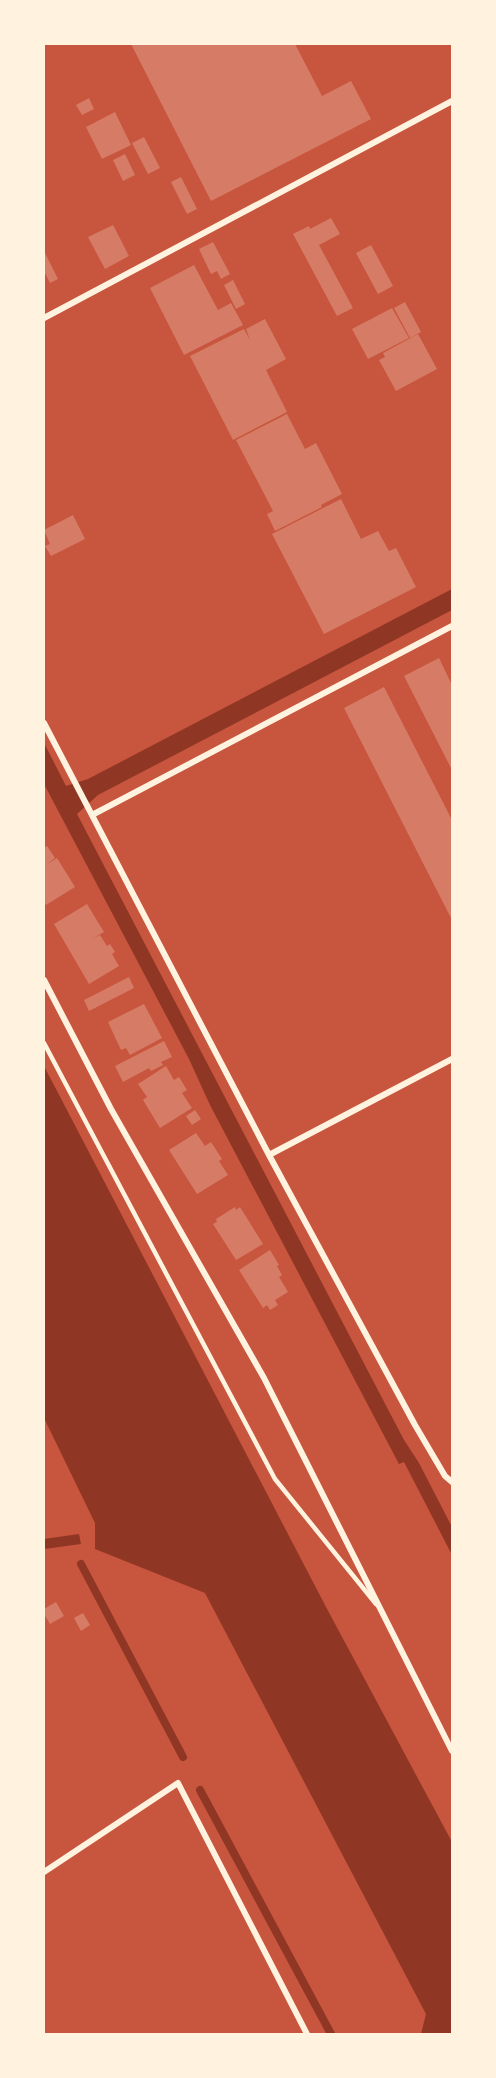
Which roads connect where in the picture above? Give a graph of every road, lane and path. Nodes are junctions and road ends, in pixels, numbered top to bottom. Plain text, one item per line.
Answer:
1 (453, 101) edge
2 (44, 318) edge
3 (453, 626) edge
4 (44, 723) edge
5 (92, 814) junction
6 (44, 980) edge
7 (44, 1043) edge
8 (453, 1059) edge
9 (269, 1155) junction
10 (453, 1482) edge
11 (387, 1618) junction
12 (453, 1750) edge
13 (44, 1872) edge
14 (307, 2034) edge

1 - 2 street
3 - 5 street
4 - 5 street
5 - 9 street
6 - 11 street
7 - 11 lane
8 - 9 street
9 - 10 street
11 - 12 street
13 - 14 street

